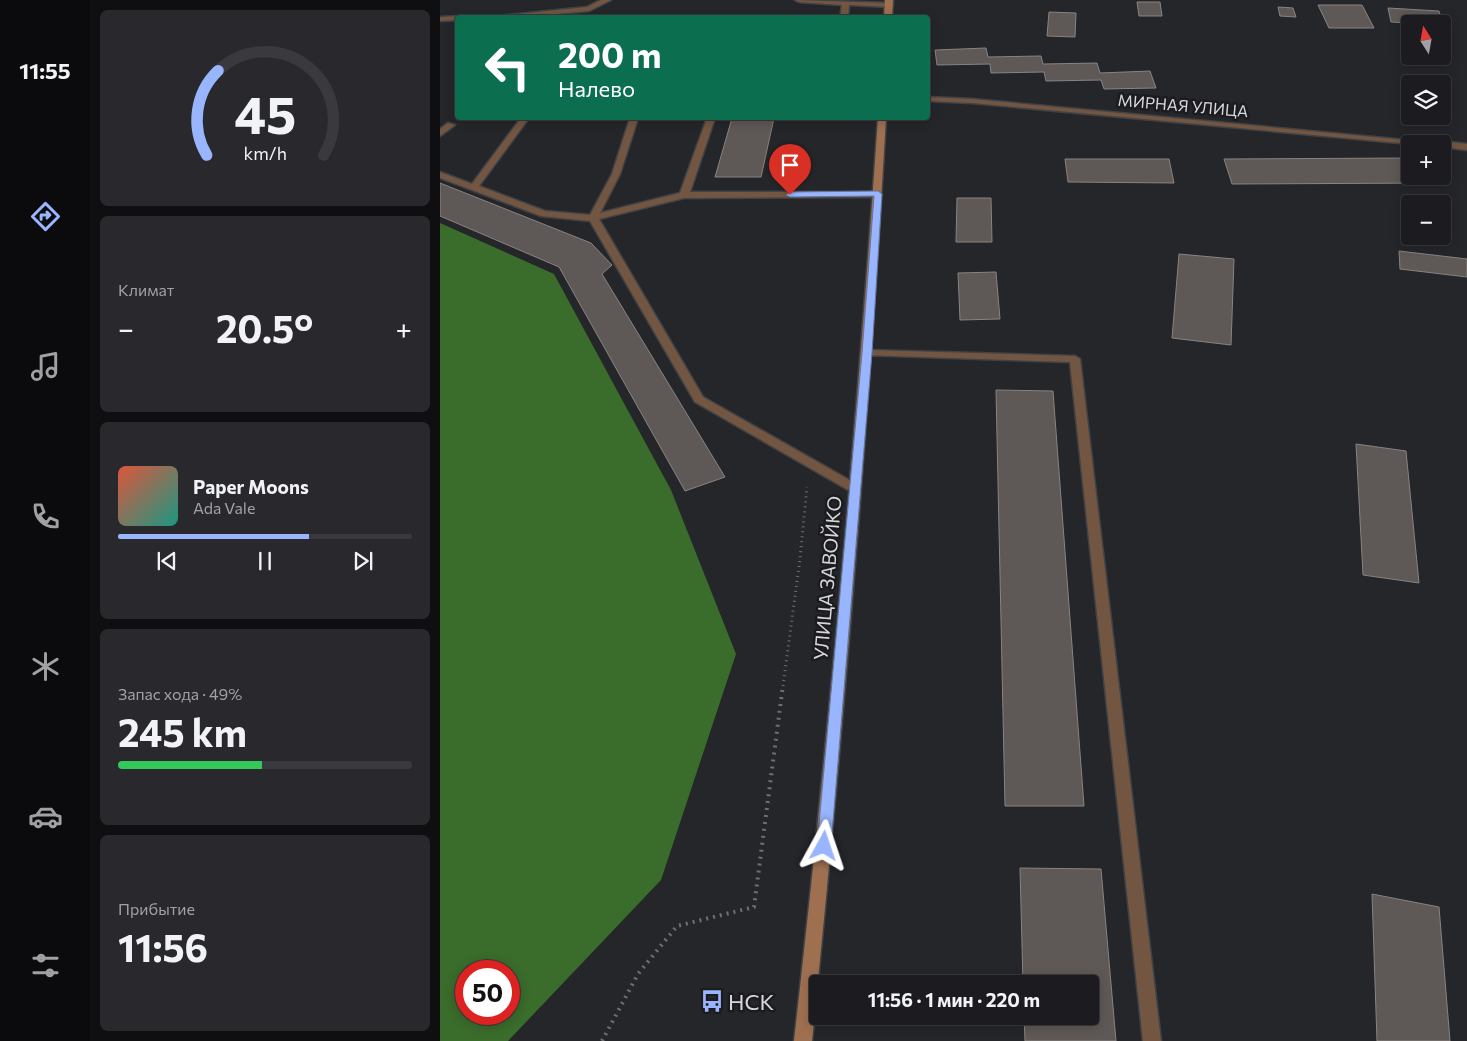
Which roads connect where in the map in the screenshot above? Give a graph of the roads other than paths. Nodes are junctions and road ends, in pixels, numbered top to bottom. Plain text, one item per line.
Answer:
1 (607, 0) edge
2 (799, 0) edge
3 (889, 3) edge
4 (846, 4) junction
5 (524, 15) edge
6 (844, 15) edge
7 (455, 18) edge
8 (440, 19) edge
9 (930, 99) edge
10 (524, 120) edge
11 (633, 120) edge
12 (710, 120) edge
13 (882, 120) edge
14 (450, 126) dead end
15 (440, 133) edge
16 (1401, 141) edge
17 (1451, 145) edge
18 (1467, 147) edge
19 (440, 175) edge
20 (473, 188) junction
21 (878, 194) junction
22 (684, 195) junction
23 (593, 218) junction
24 (867, 353) junction
25 (854, 488) junction
26 (803, 1041) edge
27 (1152, 1041) edge

1 - 5 street
2 - 4 street
3 - 4 street
4 - 6 street
7 - 8 street
9 - 16 street, МИРНАЯ УЛИЦА
10 - 20 street
11 - 23 street
12 - 22 street
13 - 21 main road, УЛИЦА ЗАВОЙКО
14 - 15 street
17 - 18 street
19 - 20 street
20 - 23 street
21 - 22 street
21 - 24 main road, УЛИЦА ЗАВОЙКО
22 - 23 street
23 - 25 street
24 - 25 main road, УЛИЦА ЗАВОЙКО
24 - 27 street
25 - 26 main road, УЛИЦА ЗАВОЙКО

